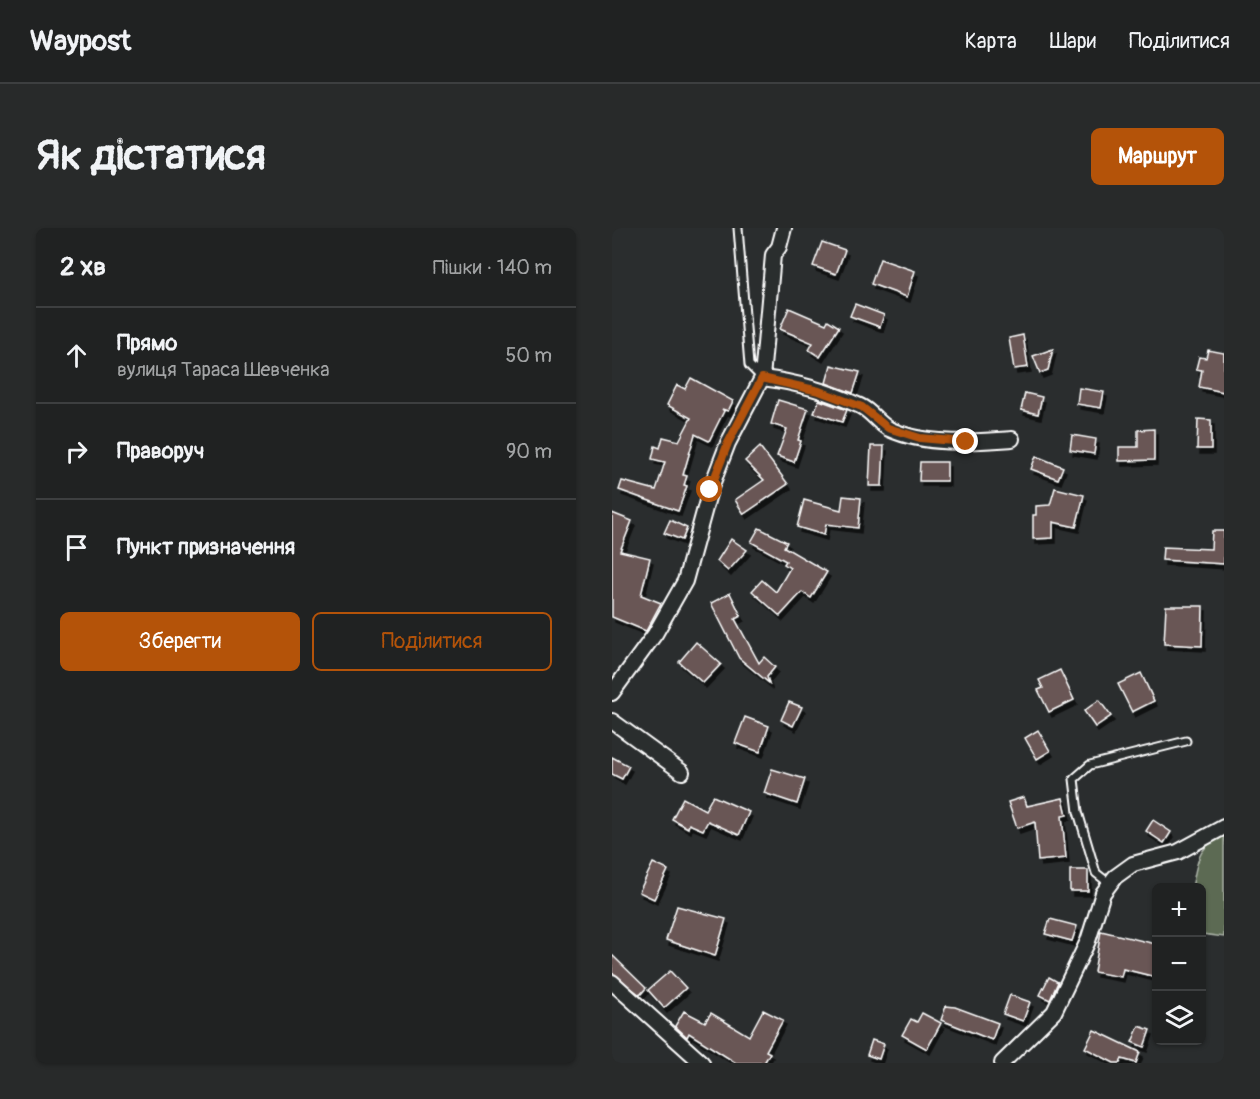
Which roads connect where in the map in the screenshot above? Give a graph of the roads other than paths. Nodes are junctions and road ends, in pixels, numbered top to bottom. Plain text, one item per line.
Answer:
1 (738, 228) edge
2 (784, 228) edge
3 (762, 378) junction
4 (1012, 440) dead end
5 (612, 693) edge
6 (612, 721) edge
7 (1186, 741) dead end
8 (682, 772) dead end
9 (1224, 827) edge
10 (1110, 884) junction
11 (612, 982) edge
12 (702, 1063) edge
13 (1002, 1063) edge

1 - 3 lane
2 - 3 street
3 - 4 street
3 - 5 street
6 - 8 street
7 - 10 lane
9 - 10 street
10 - 13 street
11 - 12 street

